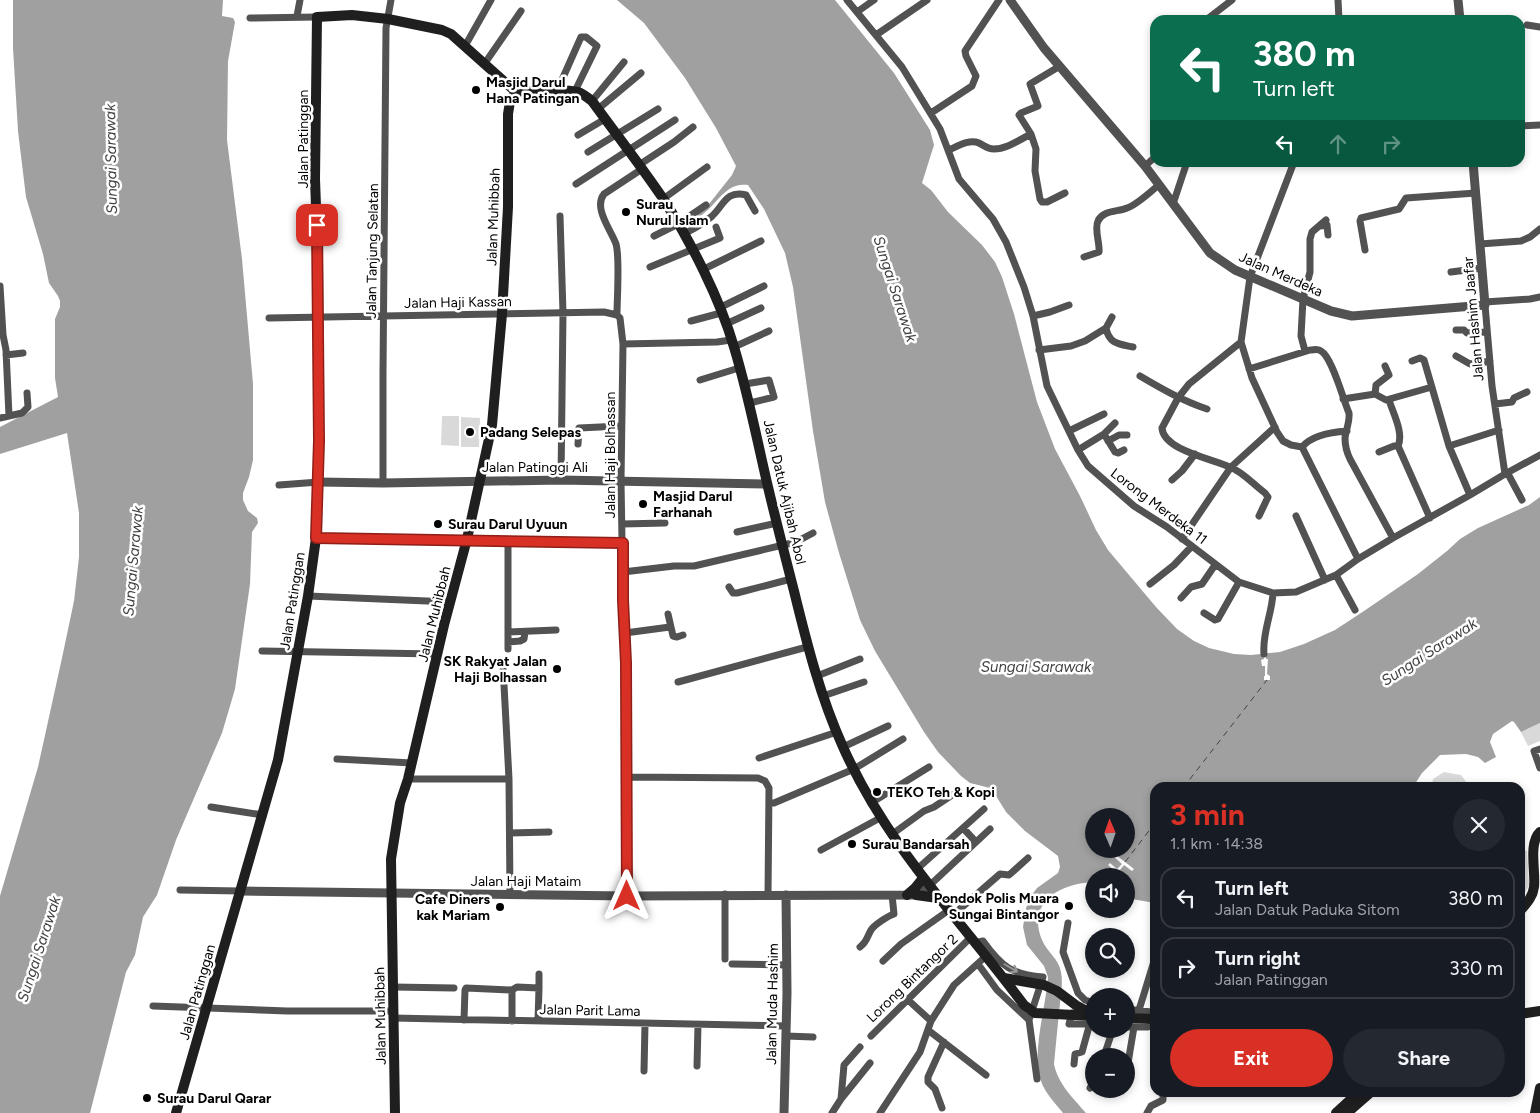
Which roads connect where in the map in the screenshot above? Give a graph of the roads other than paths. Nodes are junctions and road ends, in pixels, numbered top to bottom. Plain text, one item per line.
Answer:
1 (300, 0) edge
2 (391, 0) edge
3 (491, 0) edge
4 (847, 0) edge
5 (874, 0) edge
6 (927, 0) edge
7 (1000, 0) edge
8 (1010, 0) edge
9 (1232, 0) edge
10 (1338, 0) edge
11 (1458, 0) edge
12 (521, 11) dead end
13 (857, 12) junction
14 (1212, 15) edge
15 (1339, 15) edge
16 (1460, 15) edge
17 (297, 16) junction
18 (317, 17) junction
19 (250, 18) dead end
20 (388, 19) junction
21 (1528, 26) dead end
22 (1540, 28) edge
23 (876, 35) junction
24 (465, 46) junction
25 (624, 62) dead end
26 (485, 63) junction
27 (1060, 66) junction
28 (641, 73) dead end
29 (558, 91) junction
30 (575, 91) junction
31 (516, 92) junction
32 (595, 105) junction
33 (658, 109) dead end
34 (930, 112) junction
35 (605, 119) junction
36 (675, 120) dead end
37 (1540, 125) edge
38 (693, 126) dead end
39 (1525, 126) edge
40 (1031, 134) junction
41 (578, 135) dead end
42 (616, 135) junction
43 (627, 150) junction
44 (948, 150) junction
45 (588, 152) dead end
46 (1150, 162) edge
47 (1145, 166) junction
48 (640, 167) junction
49 (706, 167) dead end
50 (1185, 167) edge
51 (1292, 167) edge
52 (1473, 167) edge
53 (576, 184) dead end
54 (1159, 185) junction
55 (1065, 193) dead end
56 (1476, 193) junction
57 (663, 198) junction
58 (1173, 204) junction
59 (706, 205) dead end
60 (754, 211) dead end
61 (560, 216) dead end
62 (1326, 220) dead end
63 (678, 224) junction
64 (1319, 226) junction
65 (716, 227) dead end
66 (1540, 229) edge
67 (684, 234) junction
68 (1328, 235) dead end
69 (654, 236) dead end
70 (761, 241) dead end
71 (1480, 244) junction
72 (1365, 250) dead end
73 (692, 251) junction
74 (1084, 258) dead end
75 (650, 267) dead end
76 (1482, 268) junction
77 (702, 270) junction
78 (1451, 272) dead end
79 (1250, 277) junction
80 (0, 286) edge
81 (764, 286) dead end
82 (1540, 297) edge
83 (1303, 299) junction
84 (1485, 304) junction
85 (1069, 305) dead end
86 (760, 308) dead end
87 (720, 310) junction
88 (563, 313) junction
89 (502, 314) junction
90 (617, 315) junction
91 (384, 316) junction
92 (1033, 316) junction
93 (319, 317) junction
94 (1112, 317) dead end
95 (269, 318) dead end
96 (691, 321) dead end
97 (726, 324) junction
98 (1106, 328) junction
99 (1456, 330) dead end
100 (769, 331) dead end
101 (1487, 332) junction
102 (1241, 342) junction
103 (733, 343) junction
104 (623, 344) junction
105 (1133, 346) dead end
106 (1039, 350) junction
107 (1304, 351) junction
108 (23, 353) dead end
109 (6, 355) junction
110 (1456, 356) dead end
111 (1412, 361) dead end
112 (1490, 361) junction
113 (1385, 366) dead end
114 (739, 368) junction
115 (1249, 369) junction
116 (1140, 376) dead end
117 (700, 380) dead end
118 (745, 384) junction
119 (1432, 387) junction
120 (1528, 392) dead end
121 (26, 393) dead end
122 (1375, 394) junction
123 (1178, 398) junction
124 (1343, 399) junction
125 (1389, 400) junction
126 (750, 403) junction
127 (1495, 404) junction
128 (1207, 409) dead end
129 (1104, 414) dead end
130 (9, 416) junction
131 (0, 418) edge
132 (1115, 423) dead end
133 (621, 426) junction
134 (1275, 427) junction
135 (1499, 430) junction
136 (1069, 431) junction
137 (1347, 431) junction
138 (1104, 434) junction
139 (1127, 435) dead end
140 (1108, 441) junction
141 (578, 444) dead end
142 (1398, 446) junction
143 (1449, 446) junction
144 (1302, 447) junction
145 (1078, 450) junction
146 (1124, 450) dead end
147 (1379, 452) dead end
148 (1195, 454) junction
149 (1540, 455) edge
150 (1231, 467) junction
151 (1506, 473) junction
152 (561, 480) junction
153 (1172, 480) dead end
154 (480, 481) junction
155 (621, 481) junction
156 (319, 482) junction
157 (384, 483) junction
158 (767, 484) junction
159 (279, 485) dead end
160 (1470, 495) junction
161 (1522, 500) dead end
162 (1259, 516) dead end
163 (1296, 516) dead end
164 (1430, 518) junction
165 (665, 523) dead end
166 (622, 524) junction
167 (777, 524) junction
168 (737, 532) dead end
169 (813, 533) dead end
170 (316, 538) junction
171 (1392, 538) junction
172 (467, 539) junction
173 (1182, 539) junction
174 (508, 540) junction
175 (623, 543) junction
176 (782, 544) junction
177 (1192, 546) junction
178 (1358, 559) junction
179 (1215, 565) junction
180 (622, 572) junction
181 (1336, 575) junction
182 (791, 579) junction
183 (1325, 580) junction
184 (1239, 582) junction
185 (1150, 584) dead end
186 (729, 586) dead end
187 (1272, 592) junction
188 (308, 596) junction
189 (1181, 598) dead end
190 (450, 602) junction
191 (1355, 610) dead end
192 (1204, 613) dead end
193 (668, 614) dead end
194 (670, 627) junction
195 (556, 630) dead end
196 (508, 632) junction
197 (525, 632) junction
198 (625, 633) junction
199 (683, 635) dead end
200 (807, 647) junction
201 (262, 651) dead end
202 (298, 651) junction
203 (437, 654) junction
204 (1264, 654) dead end
205 (860, 659) dead end
206 (502, 666) dead end
207 (817, 676) junction
208 (678, 682) dead end
209 (864, 682) dead end
210 (823, 696) junction
211 (888, 726) dead end
212 (837, 732) junction
213 (903, 739) dead end
214 (843, 747) junction
215 (1537, 750) edge
216 (759, 758) dead end
217 (337, 759) dead end
218 (412, 763) junction
219 (929, 767) dead end
220 (1540, 768) edge
221 (854, 769) junction
222 (627, 777) junction
223 (408, 779) junction
224 (509, 779) junction
225 (952, 795) dead end
226 (769, 803) junction
227 (872, 803) junction
228 (211, 807) dead end
229 (984, 809) dead end
230 (264, 814) junction
231 (880, 818) junction
232 (964, 828) junction
233 (990, 829) dead end
234 (549, 832) dead end
235 (1540, 832) edge
236 (510, 834) junction
237 (891, 835) junction
238 (976, 842) junction
239 (821, 850) dead end
240 (1028, 858) dead end
241 (922, 878) junction
242 (180, 890) dead end
243 (241, 891) junction
244 (391, 893) junction
245 (510, 894) junction
246 (725, 894) junction
247 (768, 895) junction
248 (786, 895) junction
249 (892, 895) junction
250 (912, 895) junction
251 (627, 896) junction
252 (938, 898) junction
253 (1525, 906) edge
254 (951, 913) junction
255 (1068, 923) dead end
256 (972, 941) junction
257 (860, 947) dead end
258 (724, 959) dead end
259 (981, 960) junction
260 (883, 961) dead end
261 (732, 964) dead end
262 (786, 965) junction
263 (539, 974) dead end
264 (1150, 974) edge
265 (1004, 978) junction
266 (393, 987) junction
267 (454, 988) dead end
268 (539, 988) junction
269 (512, 990) junction
270 (1078, 993) junction
271 (907, 999) junction
272 (1085, 1000) edge
273 (152, 1006) dead end
274 (207, 1007) junction
275 (1135, 1010) edge
276 (1139, 1010) junction
277 (1085, 1012) edge
278 (1150, 1012) edge
279 (1538, 1013) edge
280 (393, 1014) junction
281 (1525, 1014) edge
282 (1085, 1018) edge
283 (1135, 1018) edge
284 (1150, 1019) edge
285 (464, 1020) junction
286 (1029, 1020) junction
287 (512, 1021) junction
288 (538, 1021) junction
289 (931, 1021) junction
290 (1085, 1021) edge
291 (645, 1024) junction
292 (698, 1024) junction
293 (1150, 1025) edge
294 (786, 1026) junction
295 (1135, 1027) edge
296 (928, 1030) junction
297 (786, 1036) junction
298 (871, 1036) dead end
299 (813, 1037) dead end
300 (1087, 1038) edge
301 (944, 1042) junction
302 (860, 1046) dead end
303 (870, 1063) dead end
304 (1074, 1064) dead end
305 (697, 1066) dead end
306 (644, 1071) dead end
307 (986, 1075) dead end
308 (1037, 1079) dead end
309 (1540, 1088) edge
310 (1164, 1097) edge
311 (1354, 1097) edge
312 (1365, 1097) edge
313 (841, 1100) junction
314 (942, 1108) dead end
315 (176, 1113) edge
316 (395, 1113) edge
317 (784, 1113) edge
318 (832, 1113) edge
319 (880, 1113) edge
320 (1147, 1113) edge
321 (1336, 1113) edge
322 (1347, 1113) edge
323 (1535, 1113) edge

1 - 17 street
2 - 20 street, Jalan Tanjung Selatan
3 - 24 street
4 - 13 street, Lorong Merdeka 11
5 - 13 street
6 - 23 street
7 - 34 street
8 - 27 street, Jalan Merdeka
9 - 14 street
10 - 15 street
11 - 16 street
12 - 26 street
13 - 23 street, Lorong Merdeka 11
17 - 18 street
17 - 19 street
18 - 20 main road
18 - 93 main road, Jalan Patinggan
20 - 24 main road
20 - 91 street, Jalan Tanjung Selatan
21 - 22 street
23 - 34 street, Lorong Merdeka 11
24 - 26 main road
25 - 32 street
26 - 31 main road
27 - 40 street
27 - 47 street, Jalan Merdeka
28 - 32 street
29 - 30 main road
29 - 30 street
29 - 31 main road
30 - 32 main road, Jalan Datuk Ajibah Abol
31 - 89 main road, Jalan Muhibbah
32 - 35 main road, Jalan Datuk Ajibah Abol
33 - 42 street
34 - 44 street, Lorong Merdeka 11
35 - 41 street
35 - 42 main road, Jalan Datuk Ajibah Abol
36 - 43 street
37 - 39 street
38 - 48 street
40 - 44 street
40 - 55 street
42 - 43 main road, Jalan Datuk Ajibah Abol
42 - 45 street
43 - 48 main road, Jalan Datuk Ajibah Abol
43 - 53 street
44 - 92 street, Lorong Merdeka 11
46 - 47 street
47 - 54 street, Jalan Merdeka
48 - 57 main road, Jalan Datuk Ajibah Abol
48 - 90 street
49 - 57 street
50 - 58 street
51 - 79 street
52 - 56 street, Jalan Hashim Jaafar
54 - 58 street, Jalan Merdeka
54 - 74 street
56 - 71 street, Jalan Hashim Jaafar
56 - 72 street
57 - 63 main road, Jalan Datuk Ajibah Abol
58 - 79 street, Jalan Merdeka
59 - 63 street
60 - 67 street
61 - 88 street
62 - 64 street
63 - 67 main road, Jalan Datuk Ajibah Abol
63 - 69 street
64 - 68 street
64 - 83 street
65 - 73 street
66 - 71 street
67 - 73 main road, Jalan Datuk Ajibah Abol
70 - 77 street
71 - 76 street, Jalan Hashim Jaafar
73 - 75 street
73 - 77 main road, Jalan Datuk Ajibah Abol
76 - 78 street
76 - 84 street, Jalan Hashim Jaafar
77 - 87 main road, Jalan Datuk Ajibah Abol
79 - 83 street, Jalan Merdeka
79 - 102 street
80 - 109 street
81 - 87 street
82 - 84 street
83 - 84 street, Jalan Merdeka
83 - 107 street
84 - 101 street, Jalan Hashim Jaafar
85 - 92 street
86 - 97 street
87 - 96 street
87 - 97 main road, Jalan Datuk Ajibah Abol
88 - 89 street, Jalan Haji Kassan
88 - 90 street, Jalan Haji Kassan
88 - 152 street
89 - 91 street, Jalan Haji Kassan
89 - 154 main road, Jalan Muhibbah
90 - 104 street
91 - 93 street, Jalan Haji Kassan
91 - 157 street, Jalan Tanjung Selatan
92 - 106 street, Lorong Merdeka 11
93 - 95 street, Jalan Haji Kassan
93 - 156 main road, Jalan Patinggan
94 - 98 street
97 - 103 main road, Jalan Datuk Ajibah Abol
98 - 105 street
98 - 106 street
99 - 101 street
100 - 103 street
101 - 112 street, Jalan Hashim Jaafar
102 - 115 street
102 - 123 street
103 - 104 street
103 - 114 main road, Jalan Datuk Ajibah Abol
104 - 133 street, Jalan Haji Bolhassan
106 - 136 street, Lorong Merdeka 11
107 - 115 street
107 - 124 street
108 - 109 street
109 - 130 street
110 - 112 street
111 - 119 street
112 - 127 street, Jalan Hashim Jaafar
113 - 122 street
114 - 117 street
114 - 118 main road, Jalan Datuk Ajibah Abol
115 - 134 street
116 - 123 street
118 - 126 main road, Jalan Datuk Ajibah Abol
118 - 126 street
119 - 125 street
119 - 143 street
120 - 127 street
121 - 130 street
122 - 124 street
122 - 125 street
123 - 128 street
123 - 148 street
124 - 137 street
125 - 142 street
126 - 158 main road, Jalan Datuk Ajibah Abol
127 - 135 street, Jalan Hashim Jaafar
129 - 136 street
130 - 131 street
132 - 138 street
133 - 141 street
133 - 155 street, Jalan Haji Bolhassan
134 - 144 street
134 - 150 street
135 - 143 street
135 - 151 street, Jalan Hashim Jaafar
136 - 145 street, Lorong Merdeka 11
137 - 144 street
137 - 171 street
138 - 140 street
138 - 145 street
139 - 140 street
140 - 146 street
142 - 147 street
142 - 164 street
143 - 160 street
144 - 178 street
145 - 173 street, Lorong Merdeka 11
148 - 150 street
148 - 153 street
149 - 151 street, Lorong Merdeka 11
150 - 162 street
150 - 173 street
151 - 160 street, Lorong Merdeka 11
151 - 161 street
152 - 154 street, Jalan Patinggi Ali
152 - 155 street, Jalan Patinggi Ali
154 - 157 street, Jalan Patinggi Ali
154 - 172 main road, Jalan Muhibbah
155 - 158 street, Jalan Patinggi Ali
155 - 166 street, Jalan Haji Bolhassan
156 - 157 street, Jalan Patinggi Ali
156 - 159 street, Jalan Patinggi Ali
156 - 170 main road, Jalan Patinggan
158 - 167 main road, Jalan Datuk Ajibah Abol
160 - 164 street, Lorong Merdeka 11
163 - 183 street
164 - 171 street, Lorong Merdeka 11
165 - 166 street
166 - 175 street, Jalan Haji Bolhassan
167 - 168 street
167 - 176 main road, Jalan Datuk Ajibah Abol
169 - 176 street
170 - 172 street
170 - 188 main road, Jalan Patinggan
171 - 178 street, Lorong Merdeka 11
172 - 174 street
172 - 190 main road, Jalan Muhibbah
173 - 177 street, Lorong Merdeka 11
174 - 175 street
174 - 196 street
175 - 180 street, Jalan Haji Bolhassan
176 - 180 street
176 - 182 main road, Jalan Datuk Ajibah Abol
177 - 179 street, Lorong Merdeka 11
177 - 185 street
178 - 181 street, Lorong Merdeka 11
179 - 184 street, Lorong Merdeka 11
179 - 189 street
180 - 198 street, Jalan Haji Bolhassan
181 - 183 street, Lorong Merdeka 11
181 - 191 street
182 - 186 street
182 - 200 main road, Jalan Datuk Ajibah Abol
183 - 187 street, Lorong Merdeka 11
184 - 187 street, Lorong Merdeka 11
184 - 192 street
187 - 204 street
188 - 190 street
188 - 202 main road, Jalan Patinggan
190 - 203 main road, Jalan Muhibbah
193 - 194 street
194 - 198 street
194 - 199 street
195 - 197 street
196 - 197 street
196 - 197 street
198 - 222 street, Jalan Haji Bolhassan
200 - 207 main road, Jalan Datuk Ajibah Abol
200 - 208 street
201 - 202 street
202 - 203 street
202 - 230 main road, Jalan Patinggan
203 - 218 main road, Jalan Muhibbah
205 - 207 street
206 - 224 street
207 - 210 main road, Jalan Datuk Ajibah Abol
209 - 210 street
210 - 212 main road, Jalan Datuk Ajibah Abol
211 - 214 street
212 - 214 main road, Jalan Datuk Ajibah Abol
212 - 216 street
213 - 221 street
214 - 221 main road, Jalan Datuk Ajibah Abol
215 - 220 street
217 - 218 street
218 - 223 main road, Jalan Muhibbah
219 - 227 street
221 - 226 street
221 - 227 main road, Jalan Datuk Ajibah Abol
222 - 226 street
222 - 251 street, Jalan Haji Bolhassan
223 - 224 street
223 - 244 main road, Jalan Muhibbah
224 - 236 street
225 - 237 street
226 - 247 street
227 - 231 main road, Jalan Datuk Ajibah Abol
228 - 230 street
229 - 232 street
230 - 243 main road, Jalan Patinggan
231 - 237 main road, Jalan Datuk Ajibah Abol
231 - 239 street
232 - 238 street
232 - 241 street
233 - 238 street
234 - 236 street
235 - 253 main road
236 - 245 street
237 - 241 main road, Jalan Datuk Ajibah Abol
238 - 241 street
240 - 254 street
241 - 250 main road
241 - 252 main road, Jalan Datuk Ajibah Abol
242 - 243 street, Jalan Haji Mataim
243 - 244 street, Jalan Haji Mataim
243 - 274 main road, Jalan Patinggan
244 - 245 street, Jalan Haji Mataim
244 - 266 main road, Jalan Muhibbah
245 - 251 street, Jalan Haji Mataim
246 - 247 street, Jalan Haji Mataim
246 - 251 street, Jalan Haji Mataim
246 - 258 street
247 - 248 street, Jalan Haji Mataim
248 - 249 street, Jalan Haji Mataim
248 - 262 street, Jalan Muda Hashim
249 - 250 street, Jalan Haji Mataim
249 - 257 street
250 - 252 main road
252 - 254 main road, Jalan Datuk Ajibah Abol
254 - 256 main road, Jalan Datuk Ajibah Abol
254 - 260 street
255 - 270 street
256 - 259 main road, Jalan Datuk Ajibah Abol
256 - 271 street, Lorong Bintangor 2
256 -> 286 street
259 - 265 main road, Jalan Datuk Ajibah Abol
259 - 286 street
259 - 289 street
261 - 262 street
262 - 294 street, Jalan Muda Hashim
263 - 268 street
264 - 276 street
265 - 277 main road
265 - 282 main road, Jalan Datuk Ajibah Abol
266 - 267 street
266 - 280 main road, Jalan Muhibbah
268 - 269 street
268 - 288 street
269 - 285 street
269 - 287 street
270 - 272 street
270 - 290 street
271 - 289 street
271 - 298 street, Lorong Bintangor 2
273 - 274 street, Jalan Parit Lama
274 - 280 street, Jalan Parit Lama
274 - 315 main road, Jalan Patinggan
275 - 276 street
276 - 278 street
279 - 281 main road
280 - 285 street, Jalan Parit Lama
280 - 316 main road, Jalan Muhibbah
283 - 284 main road
285 - 287 street, Jalan Parit Lama
286 - 308 street
287 - 288 street, Jalan Parit Lama
288 - 291 street, Jalan Parit Lama
289 - 296 street
291 - 292 street, Jalan Parit Lama
291 - 306 street
292 - 294 street, Jalan Parit Lama
292 - 305 street
293 - 295 street
294 - 297 street, Jalan Muda Hashim
296 - 301 street
296 - 319 street
297 - 299 street
297 - 317 street, Jalan Muda Hashim
300 - 304 street
301 - 307 street
301 - 314 street
302 - 313 street
303 - 313 street
309 - 323 main road
310 - 320 street
311 - 321 main road
312 - 322 main road
313 - 318 street

